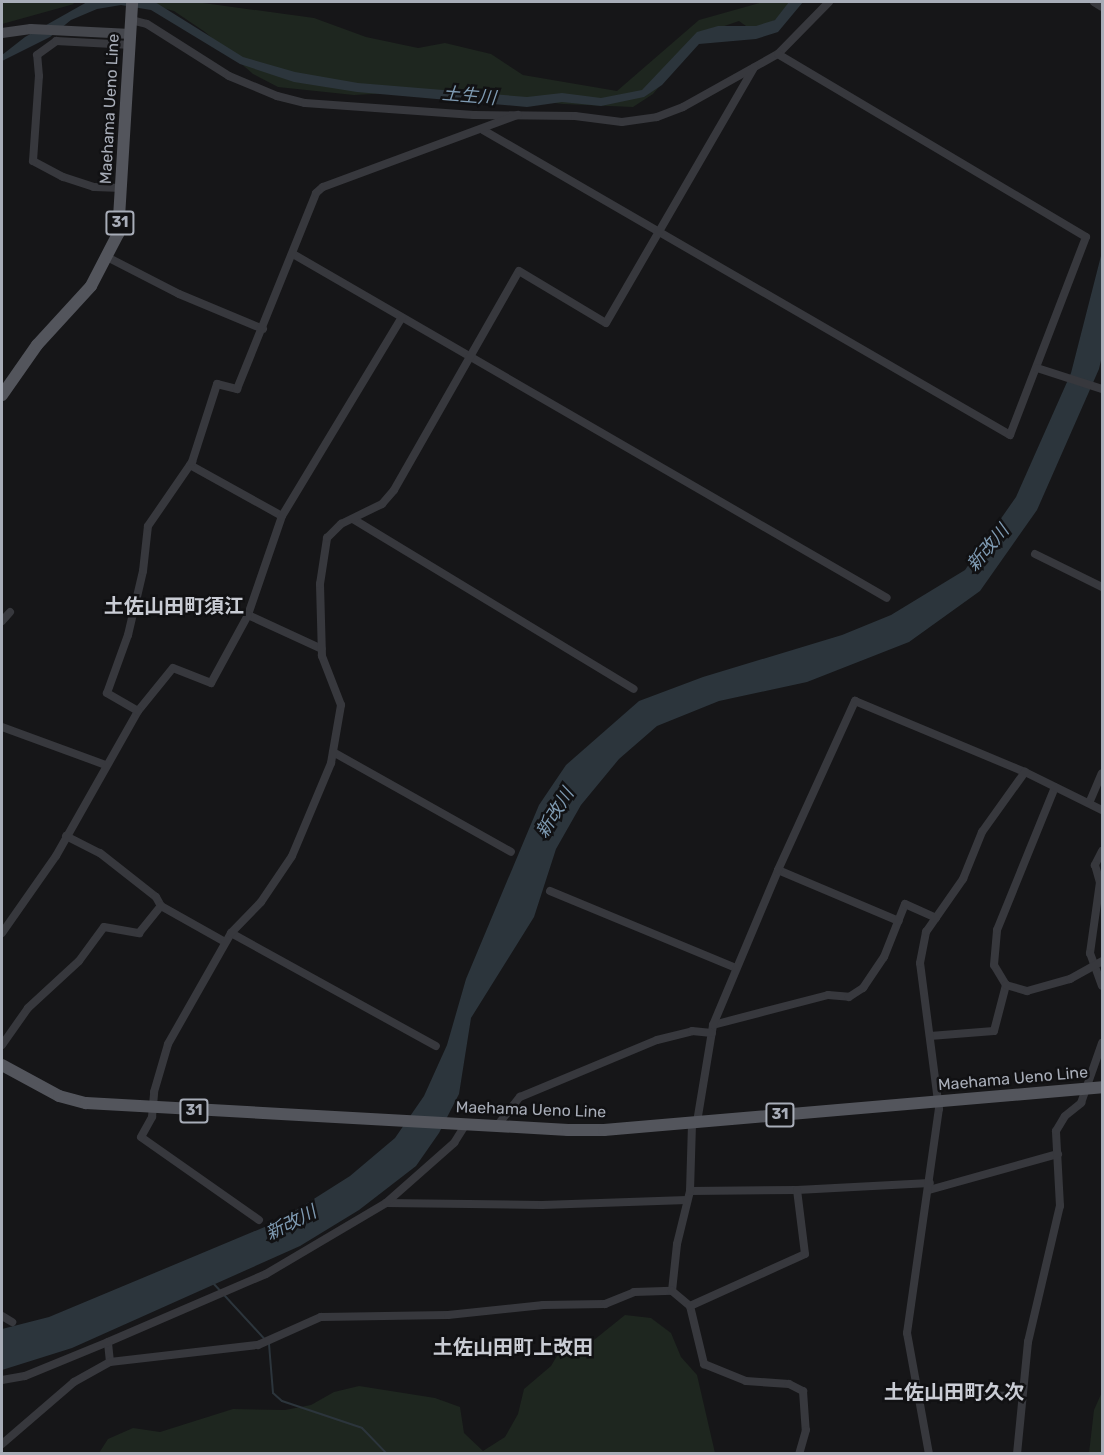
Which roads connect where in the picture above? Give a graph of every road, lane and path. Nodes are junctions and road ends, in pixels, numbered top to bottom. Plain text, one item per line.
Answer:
1 (829, 2) edge
2 (1094, 2) edge
3 (1102, 7) edge
4 (132, 11) edge
5 (2, 33) edge
6 (131, 40) junction
7 (778, 54) junction
8 (754, 68) junction
9 (518, 115) junction
10 (483, 130) junction
11 (122, 188) junction
12 (658, 233) junction
13 (293, 254) junction
14 (107, 257) junction
15 (402, 317) junction
16 (263, 329) junction
17 (472, 358) junction
18 (1037, 368) junction
19 (1102, 388) edge
20 (2, 395) edge
21 (190, 465) junction
22 (282, 516) junction
23 (353, 519) junction
24 (1035, 554) dead end
25 (1102, 587) edge
26 (887, 598) dead end
27 (10, 612) dead end
28 (248, 615) junction
29 (2, 621) edge
30 (322, 649) junction
31 (634, 689) dead end
32 (138, 711) junction
33 (2, 727) edge
34 (333, 753) junction
35 (106, 765) junction
36 (1025, 772) junction
37 (1102, 773) edge
38 (1055, 787) junction
39 (1090, 801) junction
40 (1102, 810) edge
41 (66, 836) junction
42 (1102, 850) edge
43 (511, 852) dead end
44 (777, 870) junction
45 (550, 891) dead end
46 (160, 906) junction
47 (936, 918) junction
48 (899, 921) junction
49 (2, 933) edge
50 (231, 933) junction
51 (225, 942) junction
52 (1099, 963) edge
53 (736, 968) junction
54 (1006, 985) junction
55 (1102, 986) edge
56 (713, 1029) junction
57 (930, 1036) junction
58 (1102, 1043) edge
59 (2, 1046) edge
60 (436, 1046) dead end
61 (2, 1065) edge
62 (1102, 1087) edge
63 (1084, 1089) junction
64 (939, 1102) junction
65 (154, 1110) junction
66 (694, 1122) junction
67 (462, 1123) junction
68 (497, 1126) junction
69 (1058, 1154) junction
70 (929, 1186) junction
71 (797, 1190) junction
72 (690, 1191) junction
73 (687, 1200) junction
74 (386, 1203) junction
75 (259, 1220) dead end
76 (672, 1291) junction
77 (690, 1306) junction
78 (2, 1316) edge
79 (12, 1322) dead end
80 (108, 1342) junction
81 (110, 1362) junction
82 (2, 1380) edge
83 (917, 1394) junction
84 (1023, 1396) junction
85 (3, 1439) edge
86 (799, 1454) edge
87 (929, 1454) edge
88 (1017, 1454) edge

1 - 7 street
2 - 3 street
4 - 6 main road, Maehama Ueno Line / 31
4 - 9 street
5 - 6 street
6 - 11 main road, Maehama Ueno Line / 31
6 - 11 street
7 - 8 street
7 - 18 street
8 - 9 street
8 - 12 street
9 - 10 street
10 - 12 street
10 - 13 street
11 - 14 main road, Maehama Ueno Line / 31
12 - 17 street
12 - 18 street
13 - 15 street
13 - 16 street
14 - 16 street
14 - 20 main road, Maehama Ueno Line / 31
15 - 17 street
15 - 22 street
16 - 21 street
17 - 23 street
17 - 26 street
18 - 19 street
21 - 22 street
21 - 32 street
22 - 28 street
23 - 30 street
23 - 31 street
24 - 25 street
27 - 29 street
28 - 30 street
28 - 32 street
30 - 34 street
32 - 35 street
33 - 35 street
34 - 43 street
34 - 50 street
35 - 41 street
36 - 38 street
36 - 44 street
36 - 47 street
37 - 39 street
38 - 39 street
38 - 54 street
39 - 40 street
41 - 46 street
41 - 49 street
42 - 52 street
44 - 48 street
44 - 53 street
45 - 53 street
46 - 51 street
46 - 59 street
47 - 48 street
47 - 57 street
48 - 56 street
50 - 51 street
50 - 60 street
51 - 65 street
52 - 54 street
52 - 55 street
53 - 56 street
54 - 57 street
56 - 66 street
56 - 68 street
57 - 64 street
58 - 63 street
61 - 65 main road, Maehama Ueno Line / 31
62 - 63 main road, Maehama Ueno Line / 31
63 - 64 main road, Maehama Ueno Line / 31
63 - 69 street
64 - 66 main road, Maehama Ueno Line / 31
64 - 70 street
65 - 67 main road, Maehama Ueno Line / 31
65 - 75 street
66 - 68 main road, Maehama Ueno Line / 31
66 - 72 street
67 - 68 main road, Maehama Ueno Line / 31
67 - 74 street
69 - 70 street
69 - 84 street
70 - 71 street
70 - 83 street
71 - 72 street
71 - 77 street
72 - 73 street
73 - 74 street
73 - 76 street
74 - 80 street
76 - 77 street
76 - 81 street
77 - 86 street
78 - 79 street
80 - 81 street
80 - 82 street
81 - 85 street
83 - 84 street
83 - 87 street
84 - 88 street

